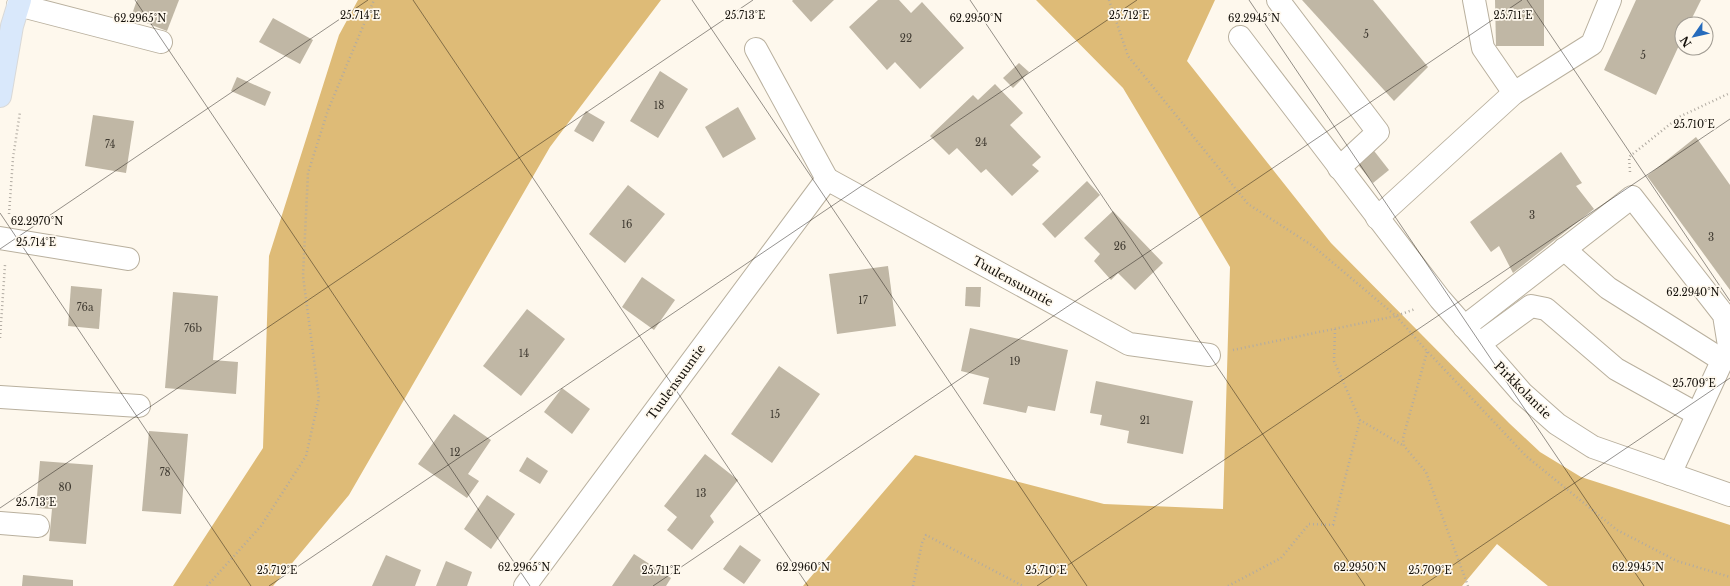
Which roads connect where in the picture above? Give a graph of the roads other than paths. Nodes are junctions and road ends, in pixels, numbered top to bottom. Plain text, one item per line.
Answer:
1 (1278, 0) edge
2 (1474, 0) edge
3 (1610, 0) edge
4 (19, 2) edge
5 (1240, 37) dead end
6 (161, 42) dead end
7 (756, 49) dead end
8 (1514, 93) junction
9 (0, 96) edge
10 (1339, 168) junction
11 (826, 178) junction
12 (1381, 224) junction
13 (4, 239) edge
14 (1564, 249) junction
15 (128, 259) dead end
16 (1464, 327) junction
17 (1479, 344) junction
18 (1209, 354) road end
19 (1722, 360) junction
20 (0, 396) edge
21 (139, 406) dead end
22 (1697, 414) junction
23 (1670, 474) junction
24 (1730, 495) edge
25 (0, 523) edge
26 (38, 526) dead end
27 (525, 586) edge

1 - 10 street
2 - 8 street
3 - 8 street
4 - 6 street
4 - 9 main road
5 - 10 street, Pirkkolantie
7 - 11 street
8 - 12 street
10 - 12 street, Pirkkolantie
11 - 18 street, Tuulensuuntie
11 - 27 street, Tuulensuuntie
12 - 16 street, Pirkkolantie
13 - 15 street
14 - 16 street
14 - 19 street
14 - 19 street
16 - 17 street, Pirkkolantie
17 - 22 street
17 - 23 street, Pirkkolantie
19 - 22 street
20 - 21 street
22 - 23 street
23 - 24 street, Pirkkolantie
25 - 26 street

